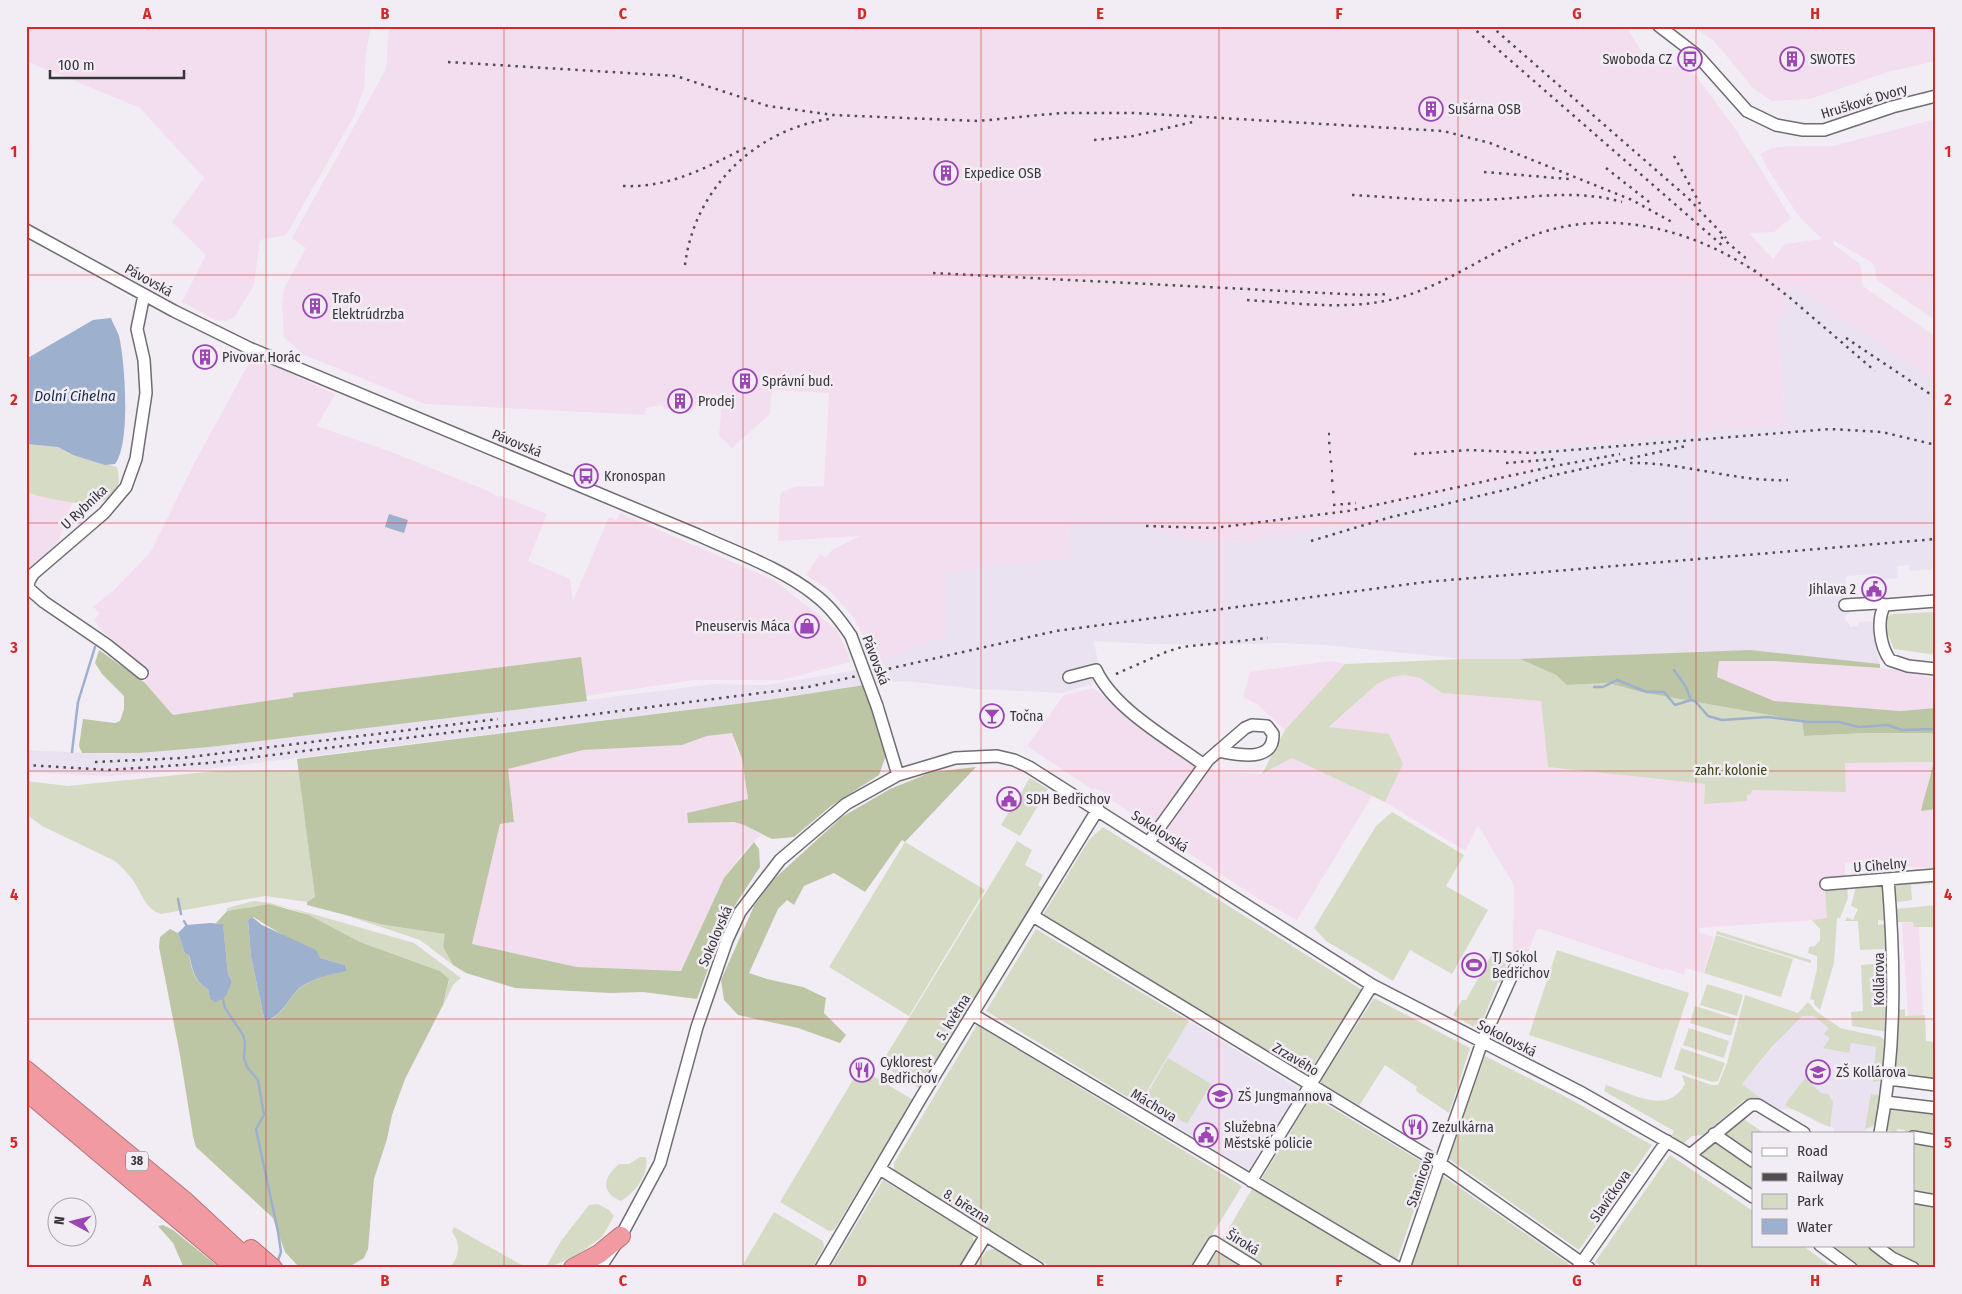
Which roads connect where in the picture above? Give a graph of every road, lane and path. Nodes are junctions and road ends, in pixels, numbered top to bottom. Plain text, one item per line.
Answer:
1 (1658, 26) edge
2 (1936, 96) edge
3 (26, 230) edge
4 (144, 295) junction
5 (1936, 601) edge
6 (1845, 605) dead end
7 (1885, 605) junction
8 (1936, 670) edge
9 (142, 673) dead end
10 (1068, 677) dead end
11 (1218, 751) dead end
12 (1204, 765) junction
13 (898, 775) junction
14 (1098, 809) junction
15 (1149, 842) junction
16 (1936, 875) edge
17 (1888, 879) junction
18 (1826, 884) dead end
19 (1033, 916) junction
20 (1520, 957) dead end
21 (1372, 985) junction
22 (972, 1014) junction
23 (1482, 1042) junction
24 (26, 1070) edge
25 (1889, 1079) junction
26 (1936, 1085) edge
27 (1312, 1086) junction
28 (26, 1091) edge
29 (1885, 1102) junction
30 (1936, 1108) edge
31 (1802, 1132) edge
32 (1880, 1132) edge
33 (1714, 1134) junction
34 (1914, 1137) edge
35 (1936, 1140) edge
36 (1667, 1141) junction
37 (1690, 1155) junction
38 (1752, 1160) edge
39 (1441, 1164) junction
40 (880, 1170) junction
41 (1251, 1181) junction
42 (1752, 1196) edge
43 (1914, 1197) edge
44 (1936, 1201) edge
45 (986, 1235) junction
46 (622, 1236) junction
47 (1821, 1246) edge
48 (1876, 1246) edge
49 (245, 1261) edge
50 (1583, 1266) edge
51 (273, 1268) edge
52 (574, 1268) edge
53 (600, 1268) edge
54 (821, 1268) edge
55 (966, 1268) edge
56 (1038, 1268) edge
57 (1198, 1268) edge
58 (1256, 1268) edge
59 (1398, 1268) edge
60 (1404, 1268) edge
61 (1851, 1268) edge
62 (1913, 1268) edge

1 - 2 street, Hruškové Dvory
3 - 4 street, Pávovská
4 - 9 street, U Rybníka
4 - 13 street, Pávovská, bridge
5 - 7 street
6 - 7 street
7 - 8 street
10 - 12 street
11 - 12 street
12 - 15 street
13 - 14 street, Sokolovská
13 - 46 street, Sokolovská
14 - 15 street, Sokolovská
14 - 19 street, 5. května
15 - 21 street, Sokolovská
16 - 17 street, U Cihelny
17 - 18 street, U Cihelny
17 - 25 street, Kollárova
19 - 22 street, 5. května
19 - 27 street, Zrzavého
20 - 23 street, Stamicova
21 - 23 street, Sokolovská
21 - 27 street
22 - 40 street, 5. května
22 - 41 street, Máchova
23 - 36 street, Sokolovská
23 - 39 street, Stamicova
24 - 49 highway, 38
25 - 26 street
25 - 29 street, Kollárova
27 - 39 street, Zrzavého
27 - 41 street
28 - 49 highway, 38
29 - 30 street
29 - 32 street, Kollárova
31 - 33 street
33 - 37 street
33 - 38 street
34 - 35 street
36 - 37 street, Sokolovská
36 - 50 street, Slavíčkova
37 - 42 street, Sokolovská
39 - 50 street, Zrzavého
39 - 60 street, Stamicova
40 - 45 street, 8. března
40 - 54 street, 5. května
41 - 59 street, Máchova
43 - 44 street
45 - 55 street
45 - 56 street, 8. března
46 - 52 highway
46 - 53 street, Sokolovská
47 - 61 street
48 - 62 street
49 - 51 highway
57 - 58 street, Široká

